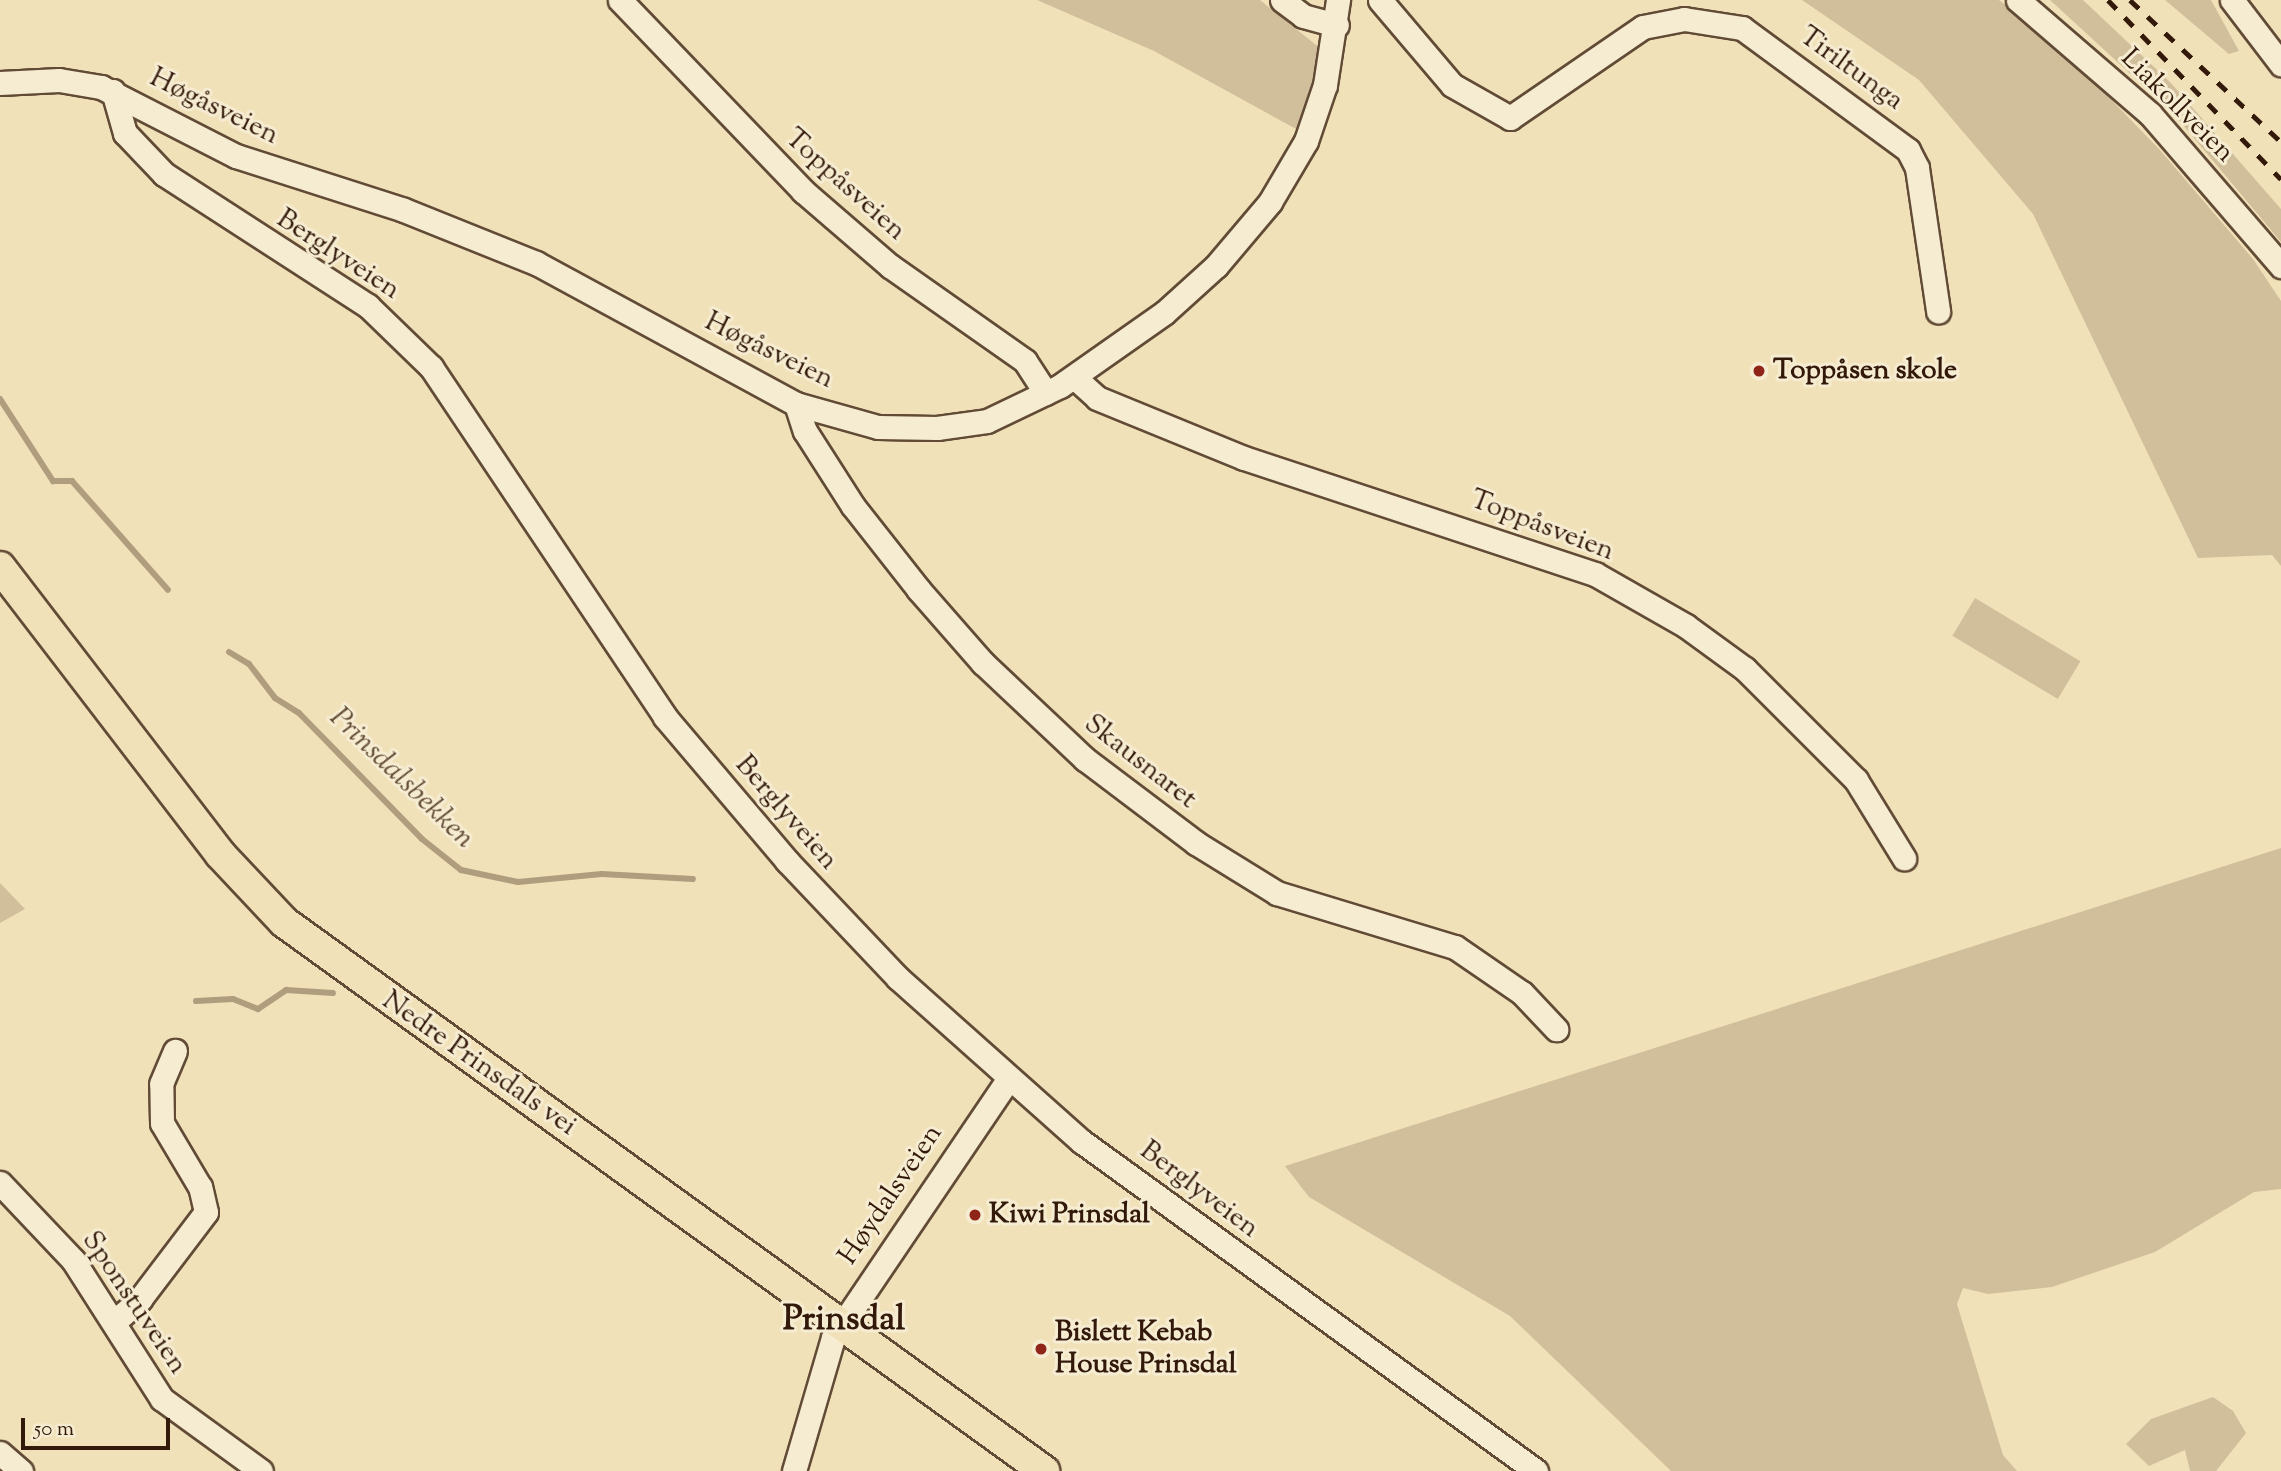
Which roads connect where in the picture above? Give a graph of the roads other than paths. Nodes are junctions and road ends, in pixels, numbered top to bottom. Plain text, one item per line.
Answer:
1 (620, 0) edge
2 (1282, 0) edge
3 (1338, 0) edge
4 (1380, 0) edge
5 (2018, 0) edge
6 (2232, 0) edge
7 (1337, 24) junction
8 (2281, 64) edge
9 (0, 83) edge
10 (113, 91) junction
11 (2281, 266) edge
12 (1938, 311) dead end
13 (1074, 377) junction
14 (1046, 393) junction
15 (796, 404) junction
16 (0, 566) edge
17 (1904, 859) dead end
18 (1556, 1029) dead end
19 (175, 1051) dead end
20 (1009, 1078) junction
21 (0, 1183) edge
22 (114, 1322) junction
23 (842, 1322) junction
24 (0, 1453) edge
25 (21, 1471) edge
26 (261, 1471) edge
27 (794, 1471) edge
28 (1044, 1471) edge
29 (1536, 1471) edge

1 - 14 street, Toppåsveien
2 - 7 street
3 - 7 street, Høgåsveien
4 - 12 street, Tiriltunga
5 - 11 street, Liakollveien
6 - 8 street
7 - 13 street, Høgåsveien
9 - 10 street, Høgåsveien
10 - 15 street, Høgåsveien
10 - 20 street, Berglyveien
13 - 14 street, Høgåsveien
13 - 17 street, Toppåsveien
14 - 15 street, Høgåsveien
15 - 18 street, Skausnaret
16 - 23 main road, Nedre Prinsdals vei
19 - 22 street
20 - 23 street, Høydalsveien
20 - 29 street, Berglyveien
21 - 22 street, Sponstuveien
22 - 26 street, Sponstuveien
23 - 27 street, Høydalsveien
23 - 28 main road, Nedre Prinsdals vei
24 - 25 street

